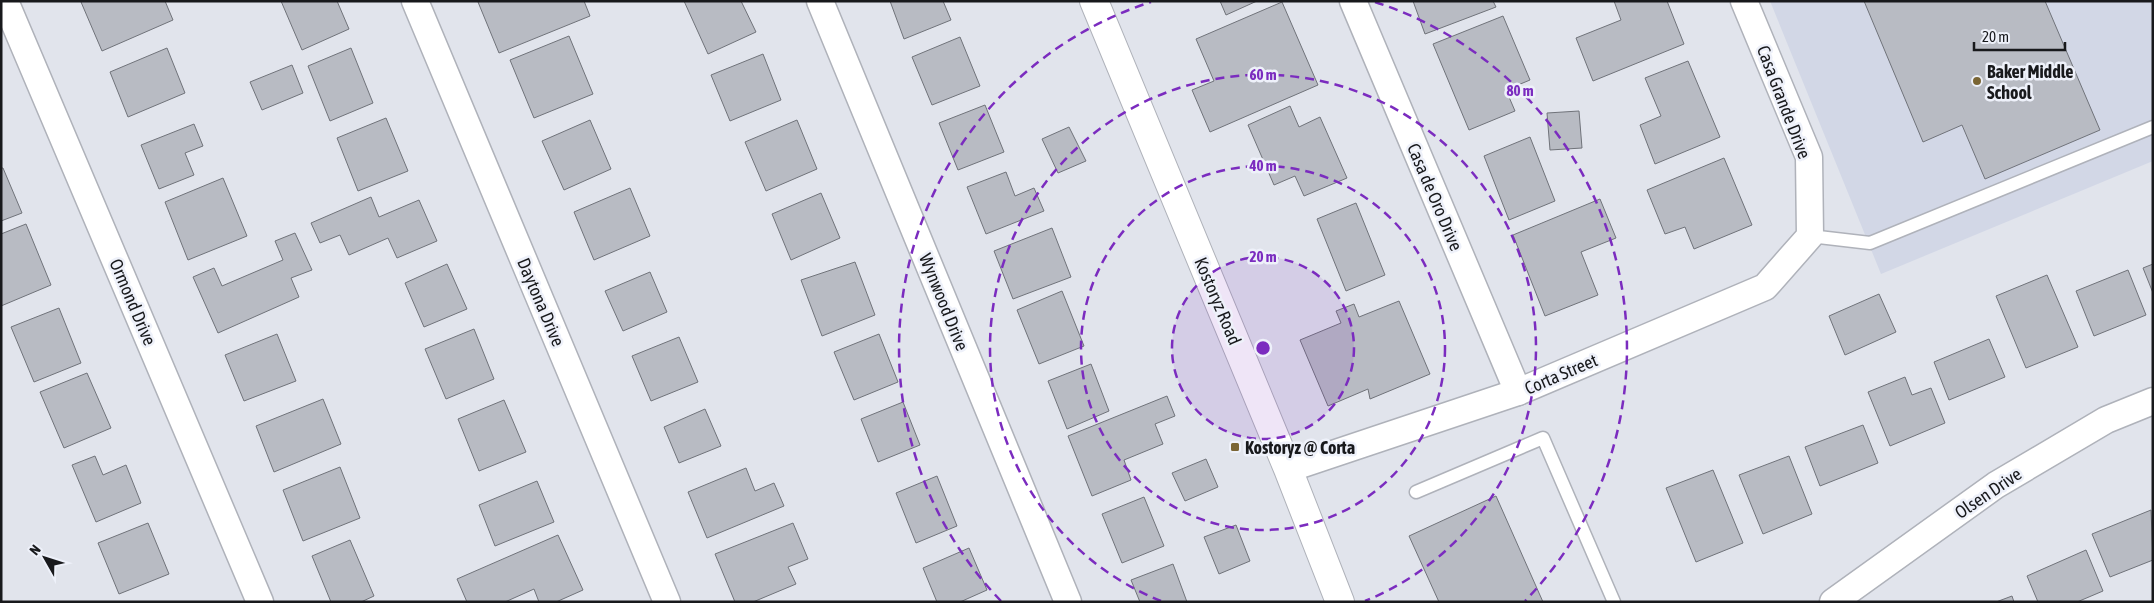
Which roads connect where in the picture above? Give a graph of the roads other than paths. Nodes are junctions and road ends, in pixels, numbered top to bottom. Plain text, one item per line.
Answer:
1 (5, 1) edge
2 (415, 1) edge
3 (820, 1) edge
4 (1094, 1) edge
5 (1353, 1) edge
6 (1744, 1) edge
7 (2153, 127) edge
8 (1810, 236) junction
9 (1518, 392) junction
10 (2153, 402) edge
11 (1288, 470) junction
12 (1416, 492) dead end
13 (260, 602) edge
14 (667, 602) edge
15 (1068, 602) edge
16 (1340, 602) edge
17 (1614, 602) edge
18 (1833, 602) edge

1 - 13 street, Ormond Drive
2 - 14 street, Daytona Drive
3 - 15 street, Wynwood Drive
4 - 11 main road, Kostoryz Road
5 - 9 street, Casa de Oro Drive
6 - 8 street, Casa Grande Drive
7 - 8 lane
8 - 9 street, Corta Street
9 - 11 street, Corta Street
10 - 18 street, Olsen Drive
11 - 16 main road, Kostoryz Road
12 - 17 lane

